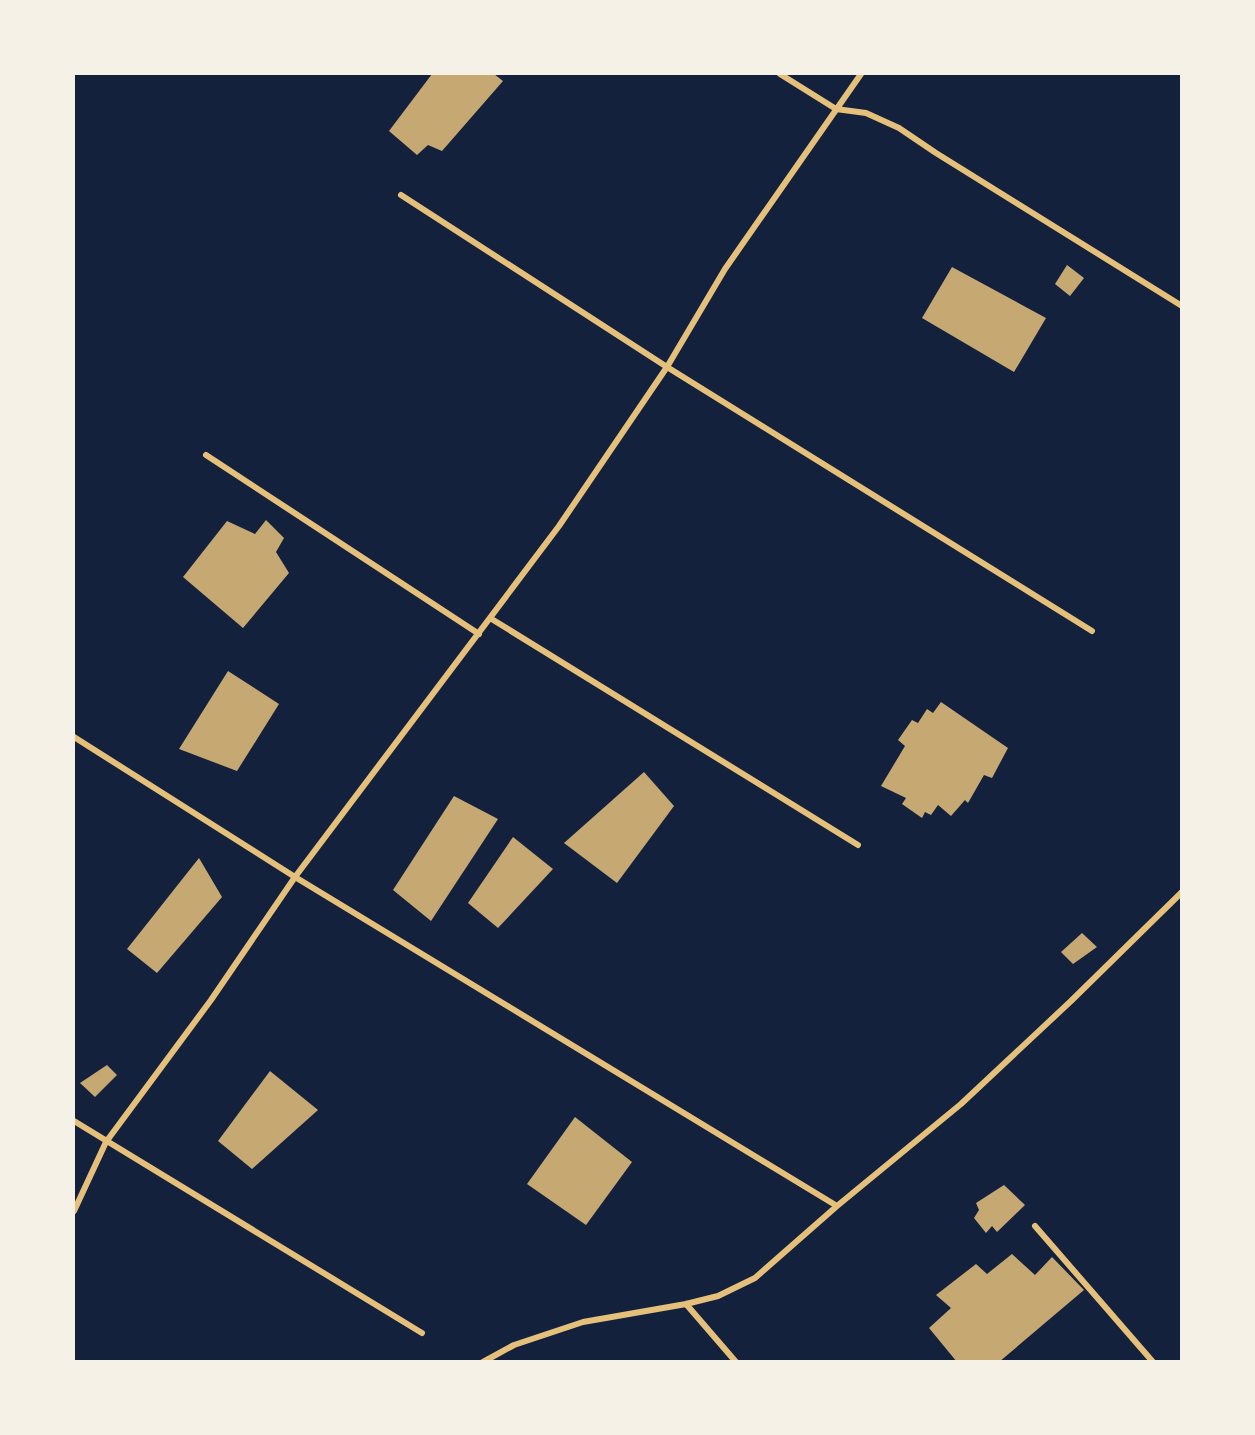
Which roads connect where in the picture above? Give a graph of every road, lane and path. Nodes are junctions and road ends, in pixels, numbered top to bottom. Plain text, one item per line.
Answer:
1 (780, 74) edge
2 (861, 74) edge
3 (836, 109) junction
4 (401, 195) dead end
5 (1182, 306) edge
6 (667, 367) junction
7 (206, 455) dead end
8 (490, 618) junction
9 (1092, 631) dead end
10 (479, 634) junction
11 (74, 736) edge
12 (858, 845) dead end
13 (295, 877) junction
14 (1182, 892) edge
15 (74, 1121) edge
16 (106, 1142) junction
17 (837, 1206) junction
18 (74, 1211) edge
19 (1035, 1226) dead end
20 (686, 1304) junction
21 (422, 1333) dead end
22 (483, 1362) edge
23 (735, 1362) edge
24 (1153, 1362) edge

1 - 3 street
2 - 3 street
3 - 5 street
3 - 6 street
4 - 6 street
6 - 8 street
6 - 9 street
7 - 10 street
8 - 10 street
8 - 12 street
10 - 13 street
11 - 13 street
13 - 16 street
13 - 17 street
14 - 17 street
15 - 16 street
16 - 18 street
16 - 21 street
17 - 20 street
19 - 24 street
20 - 22 street
20 - 23 street

